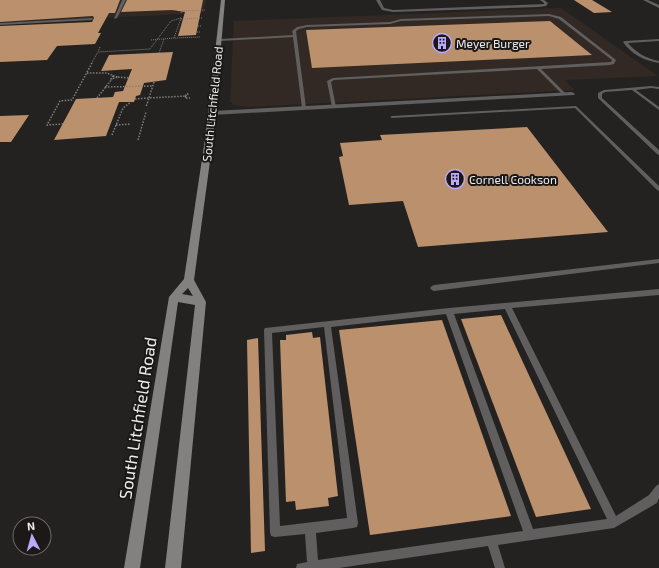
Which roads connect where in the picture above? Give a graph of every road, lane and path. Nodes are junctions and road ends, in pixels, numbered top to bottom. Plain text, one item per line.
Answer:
1 (124, 0) edge
2 (223, 0) edge
3 (378, 0) edge
4 (542, 0) edge
5 (645, 0) edge
6 (659, 7) edge
7 (205, 10) dead end
8 (181, 13) dead end
9 (115, 18) dead end
10 (203, 18) dead end
11 (92, 19) dead end
12 (181, 19) junction
13 (0, 24) edge
14 (198, 26) dead end
15 (202, 26) dead end
16 (197, 32) dead end
17 (201, 32) dead end
18 (295, 36) junction
19 (200, 37) dead end
20 (174, 38) junction
21 (157, 39) junction
22 (164, 39) junction
23 (151, 40) dead end
24 (220, 40) junction
25 (659, 40) edge
26 (100, 47) dead end
27 (98, 52) junction
28 (159, 53) dead end
29 (659, 62) edge
30 (538, 68) junction
31 (87, 73) junction
32 (114, 76) junction
33 (118, 77) junction
34 (129, 78) dead end
35 (112, 79) junction
36 (154, 82) dead end
37 (153, 86) junction
38 (105, 87) junction
39 (633, 88) junction
40 (659, 88) edge
41 (190, 94) dead end
42 (563, 94) junction
43 (572, 94) dead end
44 (186, 96) junction
45 (97, 98) dead end
46 (149, 98) junction
47 (190, 98) dead end
48 (135, 99) dead end
49 (131, 102) dead end
50 (146, 107) dead end
51 (334, 107) junction
52 (304, 108) junction
53 (659, 109) edge
54 (146, 112) dead end
55 (212, 113) junction
56 (392, 117) dead end
57 (63, 124) dead end
58 (131, 124) dead end
59 (116, 125) junction
60 (112, 135) dead end
61 (138, 140) dead end
62 (659, 153) edge
63 (659, 189) edge
64 (659, 261) edge
65 (189, 280) junction
66 (434, 288) dead end
67 (659, 292) edge
68 (174, 297) junction
69 (201, 302) junction
70 (507, 306) junction
71 (449, 311) junction
72 (327, 324) junction
73 (659, 489) edge
74 (614, 523) junction
75 (310, 528) junction
76 (530, 535) junction
77 (492, 541) junction
78 (313, 567) edge
79 (132, 568) edge
80 (173, 568) edge
81 (301, 568) edge
82 (500, 568) edge

1 - 9 lane
2 - 24 main road, South Litchfield Road
3 - 4 lane
5 - 6 street
7 - 8 path
10 - 12 path
11 - 13 lane
12 - 20 path
12 - 21 path
14 - 15 path
16 - 17 path
18 - 24 lane
18 - 30 lane
18 - 52 lane
19 - 20 path
20 - 22 path
21 - 22 path
21 - 23 path
21 - 27 path
22 - 28 path
24 - 55 main road, South Litchfield Road
25 - 29 lane
26 - 27 path
27 - 31 path
30 - 42 lane
30 - 51 lane
31 - 32 path
31 - 57 path
32 - 33 path
32 - 35 path
33 - 34 path
33 - 35 path
35 - 38 path
36 - 37 path
37 - 38 path
37 - 46 path
38 - 45 path
39 - 40 lane
39 - 53 lane
39 - 62 lane
41 - 44 path
42 - 43 street
42 - 51 street
44 - 46 path
44 - 47 path
46 - 48 path
46 - 50 path
49 - 59 path
51 - 52 street
52 - 55 street
54 - 61 path
55 - 65 main road, South Litchfield Road
56 - 63 lane
58 - 59 path
59 - 60 path
64 - 66 lane
65 - 68 main road
65 - 69 main road
67 - 70 lane
68 - 69 main road
68 - 79 main road, South Litchfield Road
69 - 80 main road
70 - 71 lane
70 - 74 lane
71 - 72 lane
71 - 76 lane
72 - 75 lane
72 - 75 lane
73 - 74 lane
74 - 76 lane
75 - 78 lane
76 - 77 lane
77 - 78 lane
77 - 82 lane
78 - 81 lane

